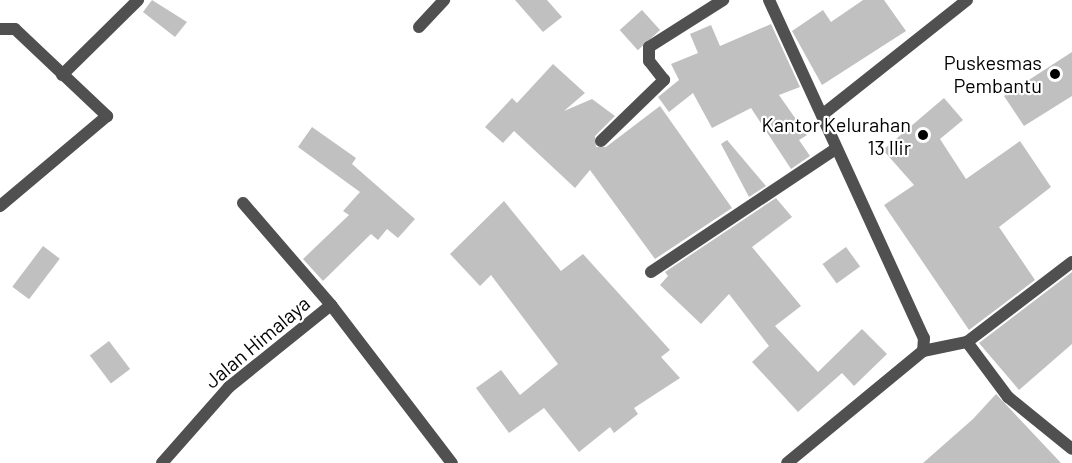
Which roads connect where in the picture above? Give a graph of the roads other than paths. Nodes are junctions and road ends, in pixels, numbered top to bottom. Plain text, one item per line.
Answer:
1 (138, 0) edge
2 (444, 0) edge
3 (723, 0) edge
4 (769, 0) edge
5 (967, 0) edge
6 (419, 27) dead end
7 (0, 29) edge
8 (62, 75) junction
9 (822, 115) junction
10 (601, 141) dead end
11 (834, 150) junction
12 (243, 203) dead end
13 (0, 206) edge
14 (1072, 262) edge
15 (651, 272) dead end
16 (331, 305) junction
17 (967, 342) junction
18 (923, 351) junction
19 (1072, 449) edge
20 (788, 462) edge
21 (162, 463) edge
22 (452, 463) edge

1 - 8 street
2 - 6 street
3 - 10 street
4 - 9 street
5 - 9 street
7 - 8 street
8 - 13 street
9 - 11 street
11 - 15 street
11 - 18 street
12 - 16 street
14 - 17 street
16 - 21 street, Jalan Himalaya
16 - 22 street
17 - 18 street
17 - 19 street
18 - 20 street

